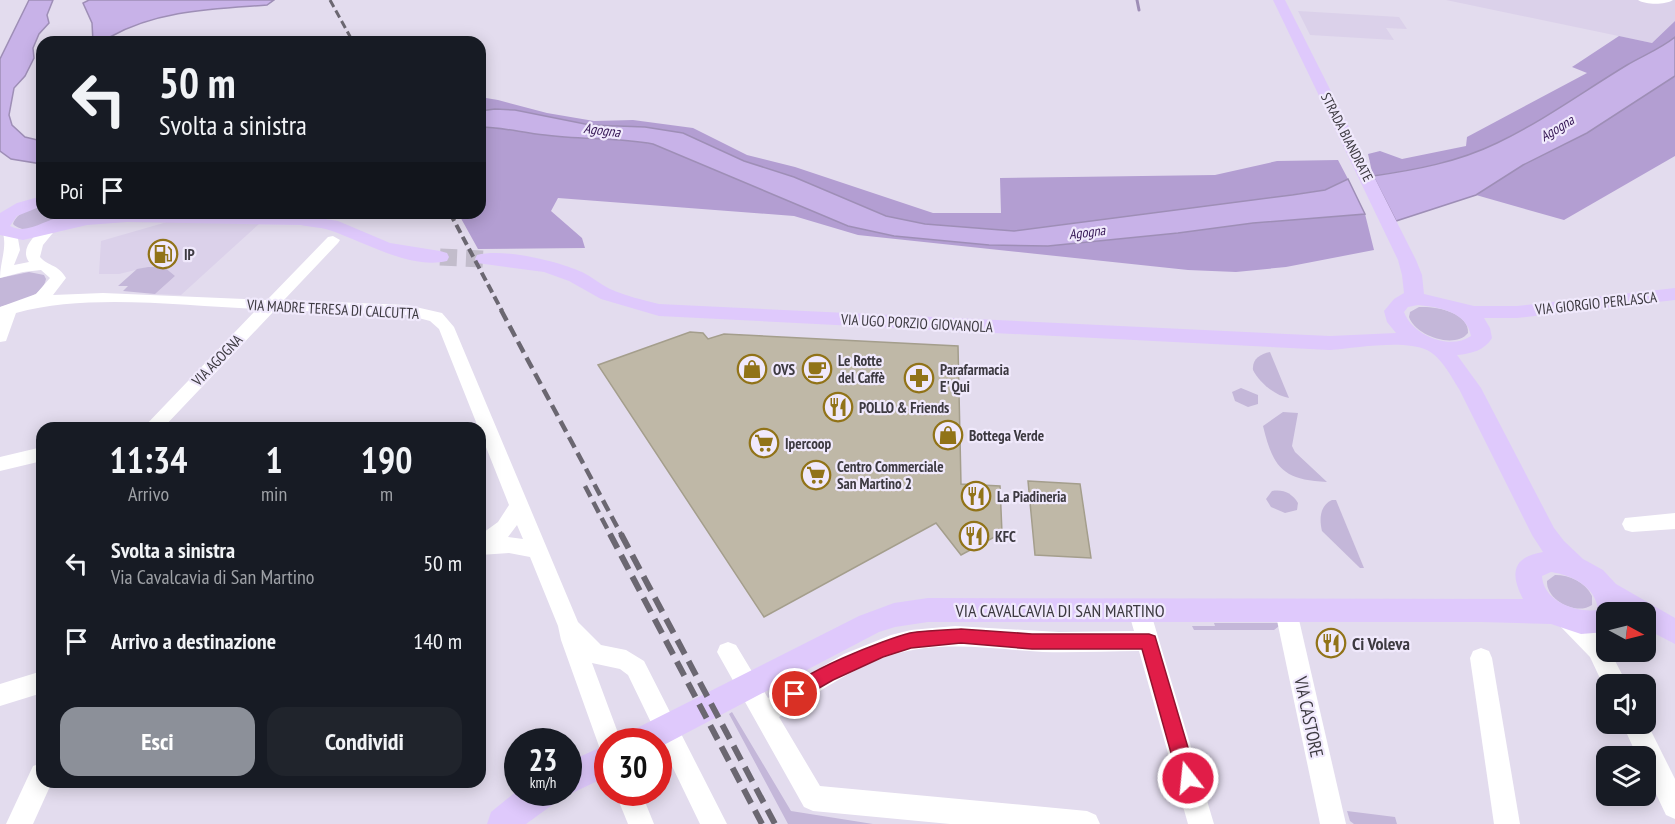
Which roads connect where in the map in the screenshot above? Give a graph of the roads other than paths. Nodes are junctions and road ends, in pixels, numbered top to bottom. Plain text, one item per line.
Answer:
1 (1279, 0) edge
2 (1644, 0) edge
3 (1668, 0) edge
4 (34, 203) edge
5 (65, 219) edge
6 (100, 219) edge
7 (243, 219) edge
8 (3, 221) edge
9 (50, 228) junction
10 (333, 240) dead end
11 (440, 257) tunnel mouth
12 (484, 259) tunnel mouth
13 (40, 266) junction
14 (0, 273) edge
15 (1413, 275) junction
16 (56, 282) junction
17 (1675, 294) edge
18 (103, 298) junction
19 (1408, 300) junction
20 (271, 305) junction
21 (1451, 306) junction
22 (11, 309) edge
23 (1517, 312) junction
24 (1395, 317) junction
25 (0, 336) edge
26 (1475, 339) junction
27 (1359, 340) junction
28 (1431, 344) junction
29 (1470, 388) junction
30 (158, 422) edge
31 (485, 422) edge
32 (486, 423) edge
33 (36, 455) edge
34 (0, 464) edge
35 (1527, 503) junction
36 (520, 505) junction
37 (1675, 520) edge
38 (1632, 525) dead end
39 (534, 540) junction
40 (486, 542) edge
41 (486, 546) edge
42 (1574, 567) junction
43 (1530, 572) junction
44 (1603, 602) edge
45 (1139, 610) junction
46 (1286, 610) junction
47 (1481, 610) junction
48 (1561, 615) junction
49 (1596, 616) edge
50 (1656, 621) edge
51 (569, 626) junction
52 (1656, 630) edge
53 (1675, 633) edge
54 (1149, 641) junction
55 (1596, 648) edge
56 (728, 652) dead end
57 (1480, 658) dead end
58 (636, 668) junction
59 (36, 684) edge
60 (587, 684) junction
61 (0, 695) edge
62 (764, 714) junction
63 (604, 728) edge
64 (667, 728) edge
65 (1639, 734) edge
66 (37, 788) edge
67 (522, 806) edge
68 (633, 806) edge
69 (1675, 806) edge
70 (19, 824) edge
71 (503, 824) edge
72 (640, 824) edge
73 (714, 824) edge
74 (1087, 824) edge
75 (1201, 824) edge
76 (1332, 824) edge
77 (1507, 824) edge

1 - 15 main road, STRADA BIANDRATE
2 - 3 street
4 - 8 main road
5 - 9 main road
6 - 9 main road
7 - 11 main road
8 - 9 main road
8 - 14 street
9 - 13 street
10 - 20 street, VIA AGOGNA
12 - 27 main road, VIA UGO PORZIO GIOVANOLA
13 - 14 street
13 - 16 street
15 - 19 main road
15 - 21 main road, STRADA BIANDRATE
16 - 18 street, VIA MADRE TERESA DI CALCUTTA
16 - 22 street
17 - 23 main road, VIA GIORGIO PERLASCA
18 - 20 street, VIA MADRE TERESA DI CALCUTTA
18 - 22 street, VIA MADRE TERESA DI CALCUTTA
19 - 21 main road, VIA GIORGIO PERLASCA
19 - 24 main road, VIA UGO PORZIO GIOVANOLA
20 - 30 street, VIA AGOGNA
20 - 31 street, VIA MADRE TERESA DI CALCUTTA
21 - 23 main road, VIA GIORGIO PERLASCA
21 - 26 main road, STRADA BIANDRATE
22 - 25 street
23 - 26 main road, VIA GIORGIO PERLASCA
24 - 27 main road, VIA UGO PORZIO GIOVANOLA
24 - 28 main road
26 - 28 main road, VIA UGO PORZIO GIOVANOLA
26 - 29 main road
27 - 28 main road, VIA UGO PORZIO GIOVANOLA
28 - 29 main road
29 - 35 main road
32 - 36 street, VIA MADRE TERESA DI CALCUTTA
33 - 34 street
35 - 42 main road
35 - 43 main road
36 - 39 street, VIA MADRE TERESA DI CALCUTTA
36 - 40 street
37 - 38 street
39 - 41 street
39 - 51 street
42 - 43 main road
42 - 44 main road
43 - 47 main road, VIA CAVALCAVIA DI SAN MARTINO
43 - 48 main road
45 - 46 main road, VIA CAVALCAVIA DI SAN MARTINO
45 - 54 street
45 - 64 main road, VIA CAVALCAVIA DI SAN MARTINO
46 - 47 main road, VIA CAVALCAVIA DI SAN MARTINO
46 - 76 street, VIA CASTORE
47 - 48 main road, VIA CAVALCAVIA DI SAN MARTINO
48 - 49 main road, VIA CAVALCAVIA DI SAN MARTINO
48 - 55 street
50 - 53 main road
51 - 58 street
51 - 60 street
52 - 53 main road
54 - 62 street, VIA CAVALCAVIA DI SAN MARTINO
54 - 75 street
56 - 62 street
57 - 77 street
58 - 60 street
58 - 73 street
59 - 61 street
60 - 63 street
62 - 74 street
65 - 69 street
66 - 70 street
67 - 71 main road
68 - 72 street

